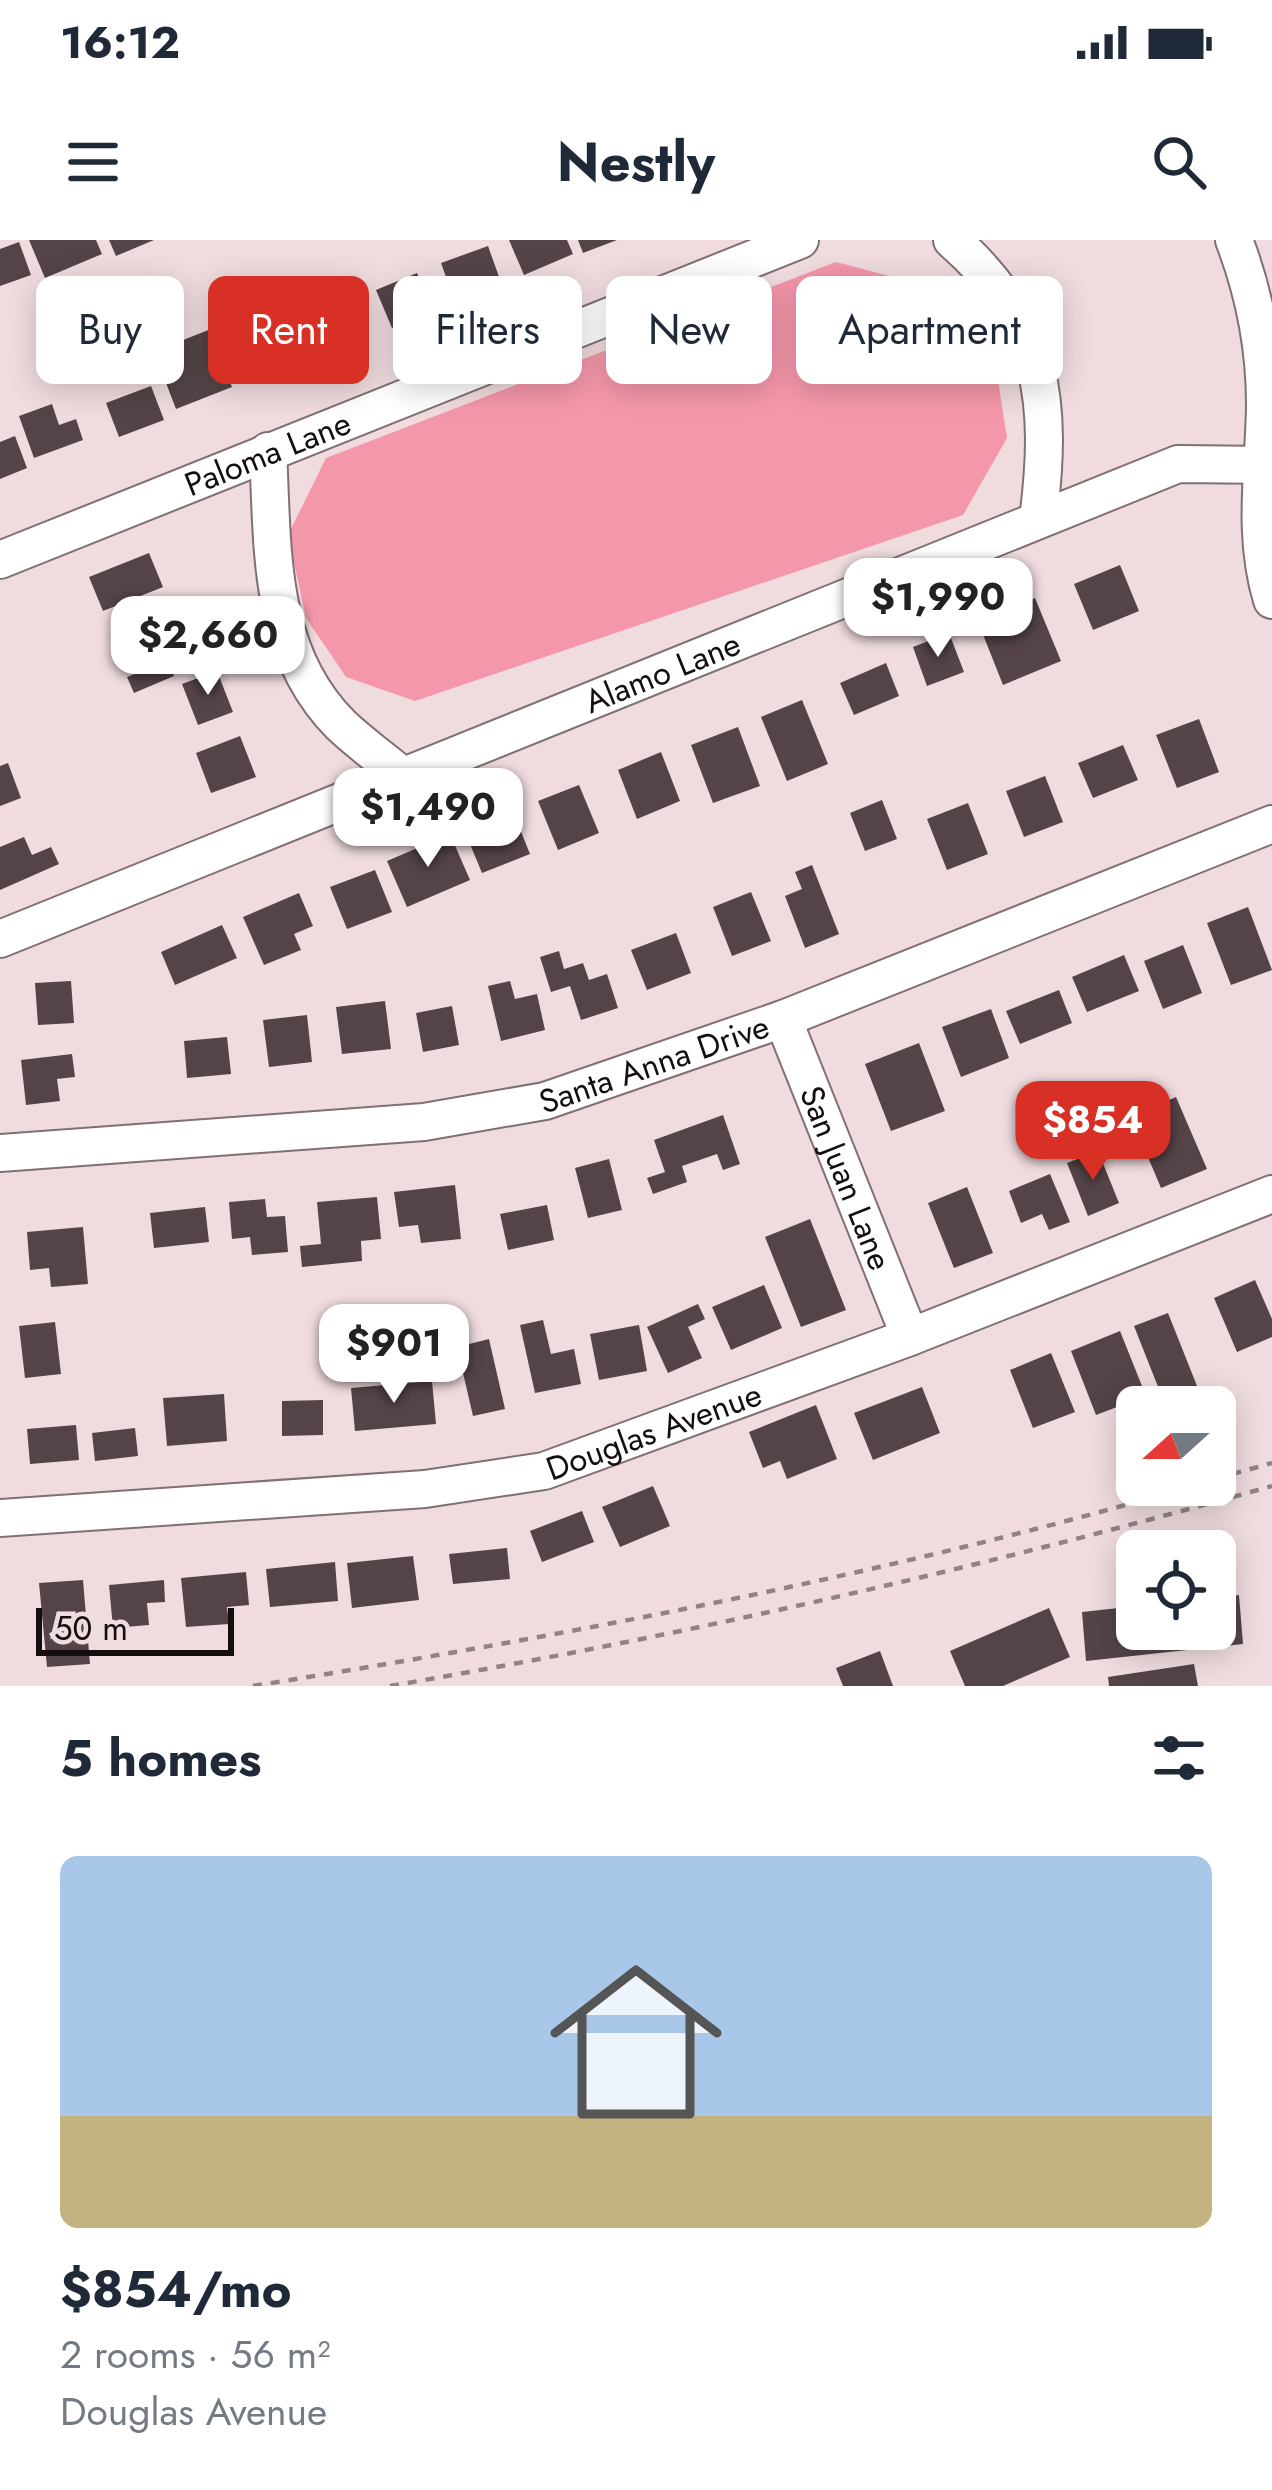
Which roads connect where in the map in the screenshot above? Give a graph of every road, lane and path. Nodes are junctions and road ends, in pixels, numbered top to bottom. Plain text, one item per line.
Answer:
1 (800, 240) edge
2 (952, 240) edge
3 (1234, 240) edge
4 (268, 452) junction
5 (1267, 464) edge
6 (1038, 520) junction
7 (0, 560) edge
8 (1272, 600) edge
9 (406, 779) junction
10 (1272, 824) edge
11 (0, 939) edge
12 (783, 1019) junction
13 (0, 1153) edge
14 (1272, 1194) edge
15 (910, 1337) junction
16 (1272, 1463) edge
17 (1236, 1473) edge
18 (1272, 1486) edge
19 (1116, 1505) edge
20 (0, 1518) edge
21 (253, 1686) edge
22 (390, 1686) edge

1 - 4 street, Paloma Lane
2 - 6 street
3 - 5 street
4 - 7 street, Paloma Lane
4 - 9 street
5 - 6 street, Alamo Lane
5 - 8 street
6 - 9 street, Alamo Lane
9 - 11 street, Alamo Lane
10 - 12 street, Santa Anna Drive
12 - 13 street, Santa Anna Drive
12 - 15 street, San Juan Lane
14 - 15 street, Douglas Avenue
15 - 20 street, Douglas Avenue
16 - 17 path
18 - 22 path
19 - 21 path

